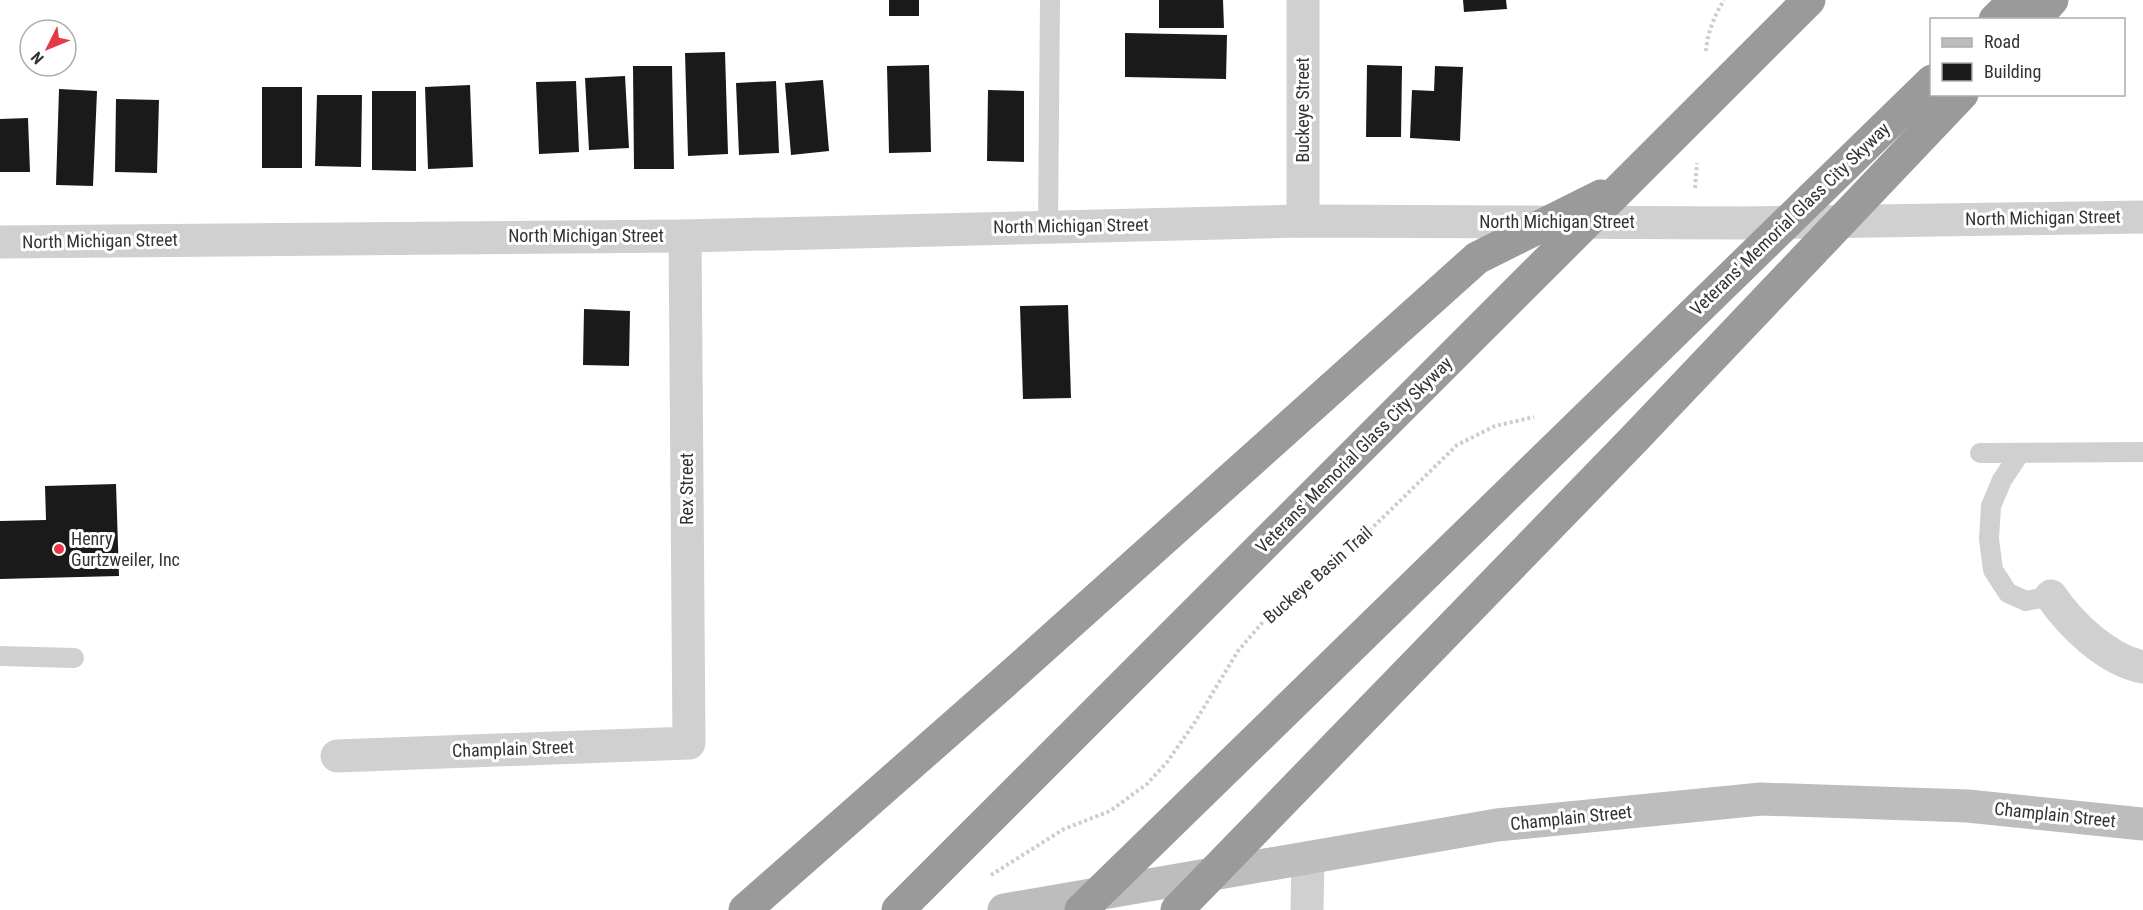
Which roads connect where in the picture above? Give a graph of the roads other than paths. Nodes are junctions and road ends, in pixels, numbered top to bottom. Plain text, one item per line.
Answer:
1 (1050, 0) edge
2 (1303, 0) edge
3 (1809, 0) edge
4 (2015, 0) edge
5 (2052, 0) edge
6 (1997, 18) edge
7 (2036, 18) edge
8 (1930, 83) edge
9 (1960, 96) edge
10 (1626, 183) junction
11 (2143, 217) edge
12 (1303, 220) junction
13 (1048, 227) junction
14 (685, 236) junction
15 (0, 242) edge
16 (2143, 452) edge
17 (1980, 453) dead end
18 (2020, 453) junction
19 (2051, 596) joint
20 (0, 656) edge
21 (74, 658) dead end
22 (2143, 667) edge
23 (689, 743) joint
24 (337, 756) dead end
25 (2143, 824) edge
26 (1308, 858) junction
27 (745, 910) edge
28 (898, 910) edge
29 (1004, 910) edge
30 (1081, 910) edge
31 (1177, 910) edge
32 (1307, 910) edge

1 - 13 lane
2 - 12 street, Buckeye Street
3 - 10 highway, Veterans' Memorial Glass City Skyway, bridge
4 - 6 highway
5 - 7 highway
8 - 30 highway, Veterans' Memorial Glass City Skyway, bridge
9 - 31 highway, bridge
10 - 27 highway, bridge
10 - 28 highway, Veterans' Memorial Glass City Skyway, bridge
11 - 12 street, North Michigan Street
12 - 13 street, North Michigan Street
13 - 14 street, North Michigan Street
14 - 15 street, North Michigan Street
14 - 23 street, Rex Street
16 - 18 lane
17 - 18 lane
18 - 19 lane
19 - 22 street
20 - 21 lane
23 - 24 street, Champlain Street
25 - 26 main road, Champlain Street
26 - 29 main road, Champlain Street, bridge
26 - 32 street

